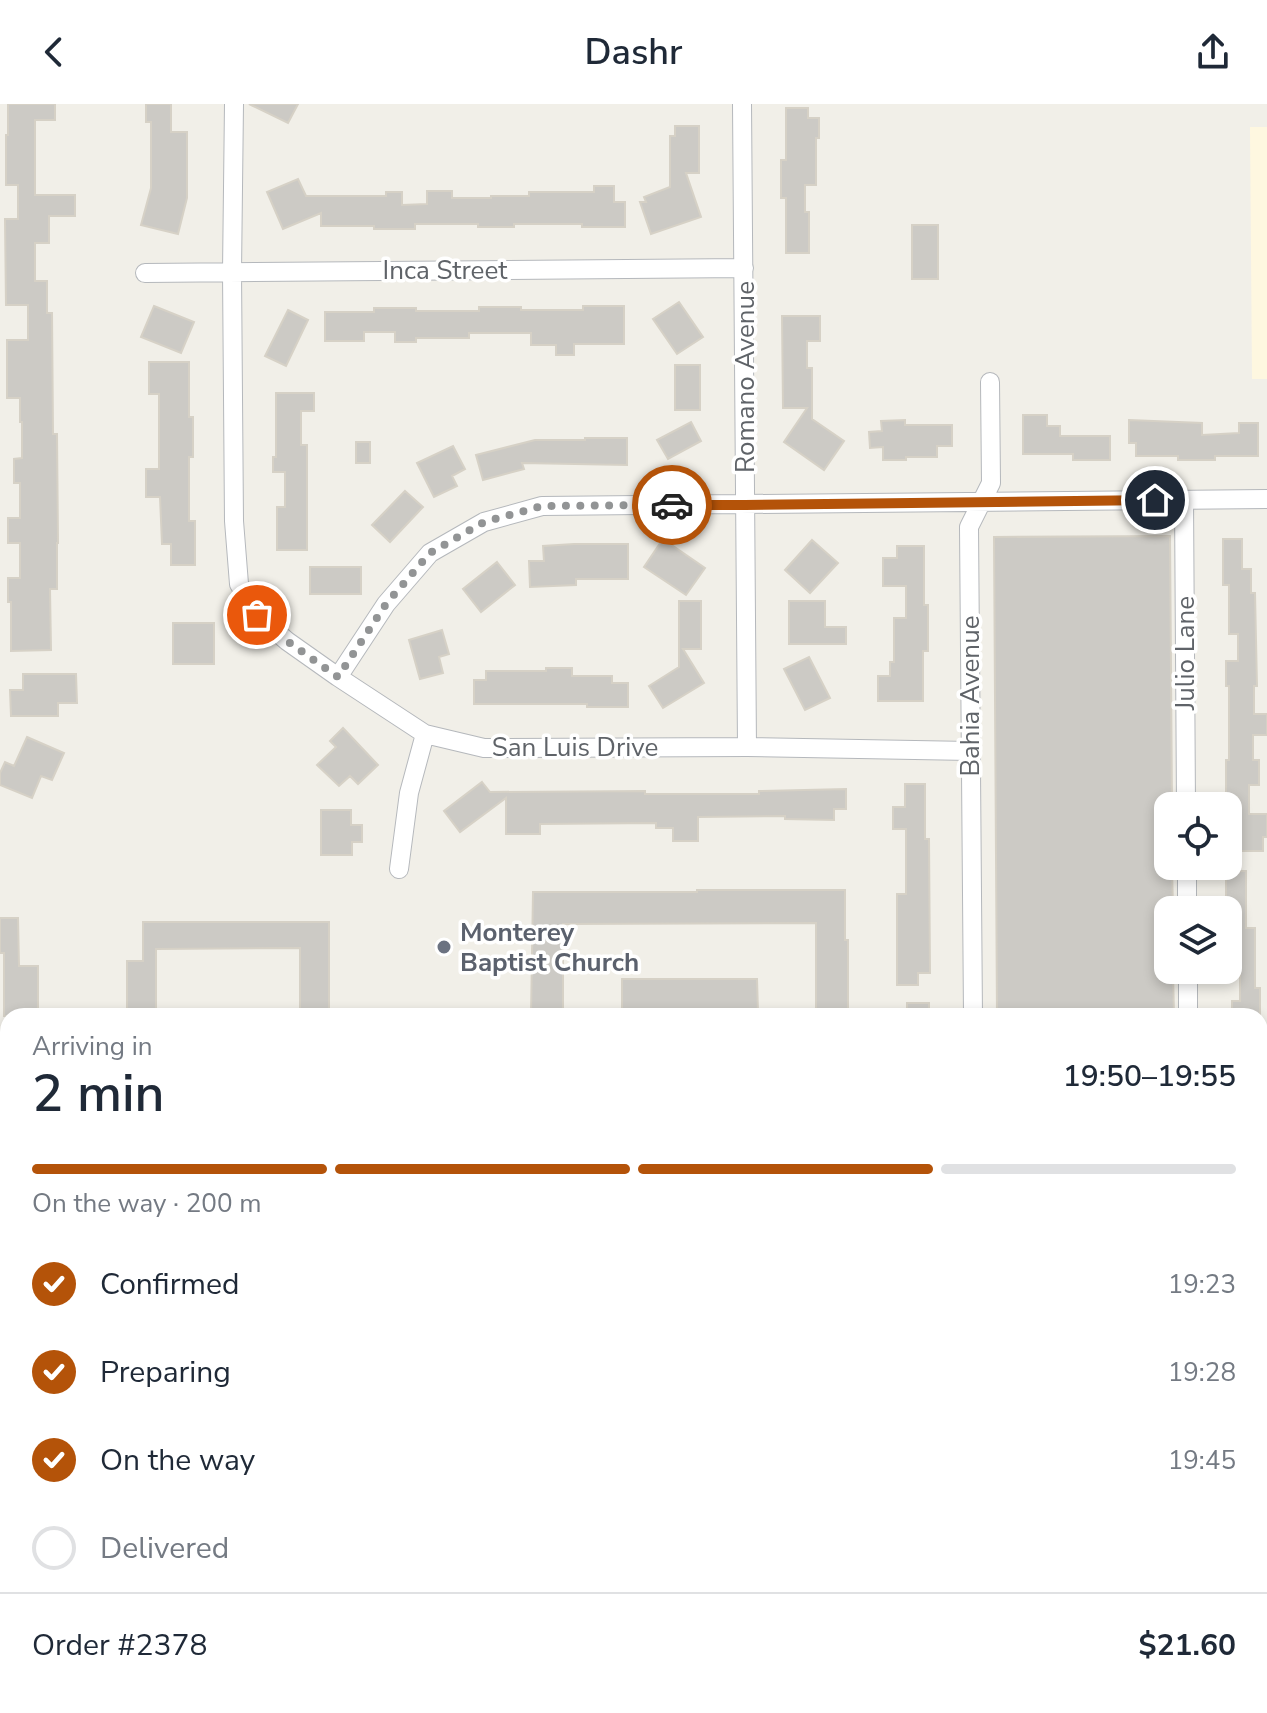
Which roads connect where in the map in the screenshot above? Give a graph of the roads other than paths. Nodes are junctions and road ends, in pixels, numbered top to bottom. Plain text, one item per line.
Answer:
1 (234, 104) edge
2 (742, 104) edge
3 (744, 268) junction
4 (232, 272) junction
5 (145, 273) dead end
6 (990, 382) dead end
7 (1267, 499) edge
8 (1184, 500) junction
9 (981, 503) junction
10 (745, 505) junction
11 (338, 677) junction
12 (425, 734) junction
13 (747, 747) junction
14 (970, 751) junction
15 (1186, 792) edge
16 (399, 869) dead end
17 (1188, 984) edge
18 (973, 1008) edge
19 (1188, 1008) edge

1 - 4 street, San Luis Drive
2 - 3 street, Romano Avenue
3 - 4 street, Inca Street
3 - 10 street, Romano Avenue
4 - 5 street, Inca Street
4 - 11 street, San Luis Drive
6 - 9 street, Bahia Avenue
7 - 8 street
8 - 9 street
8 - 15 street, Julio Lane
9 - 10 street
9 - 14 street, Bahia Avenue
10 - 11 street
10 - 13 street, Romano Avenue
11 - 12 street, San Luis Drive
12 - 13 street, San Luis Drive
12 - 16 street
13 - 14 street, San Luis Drive
14 - 18 street, Bahia Avenue
17 - 19 street

